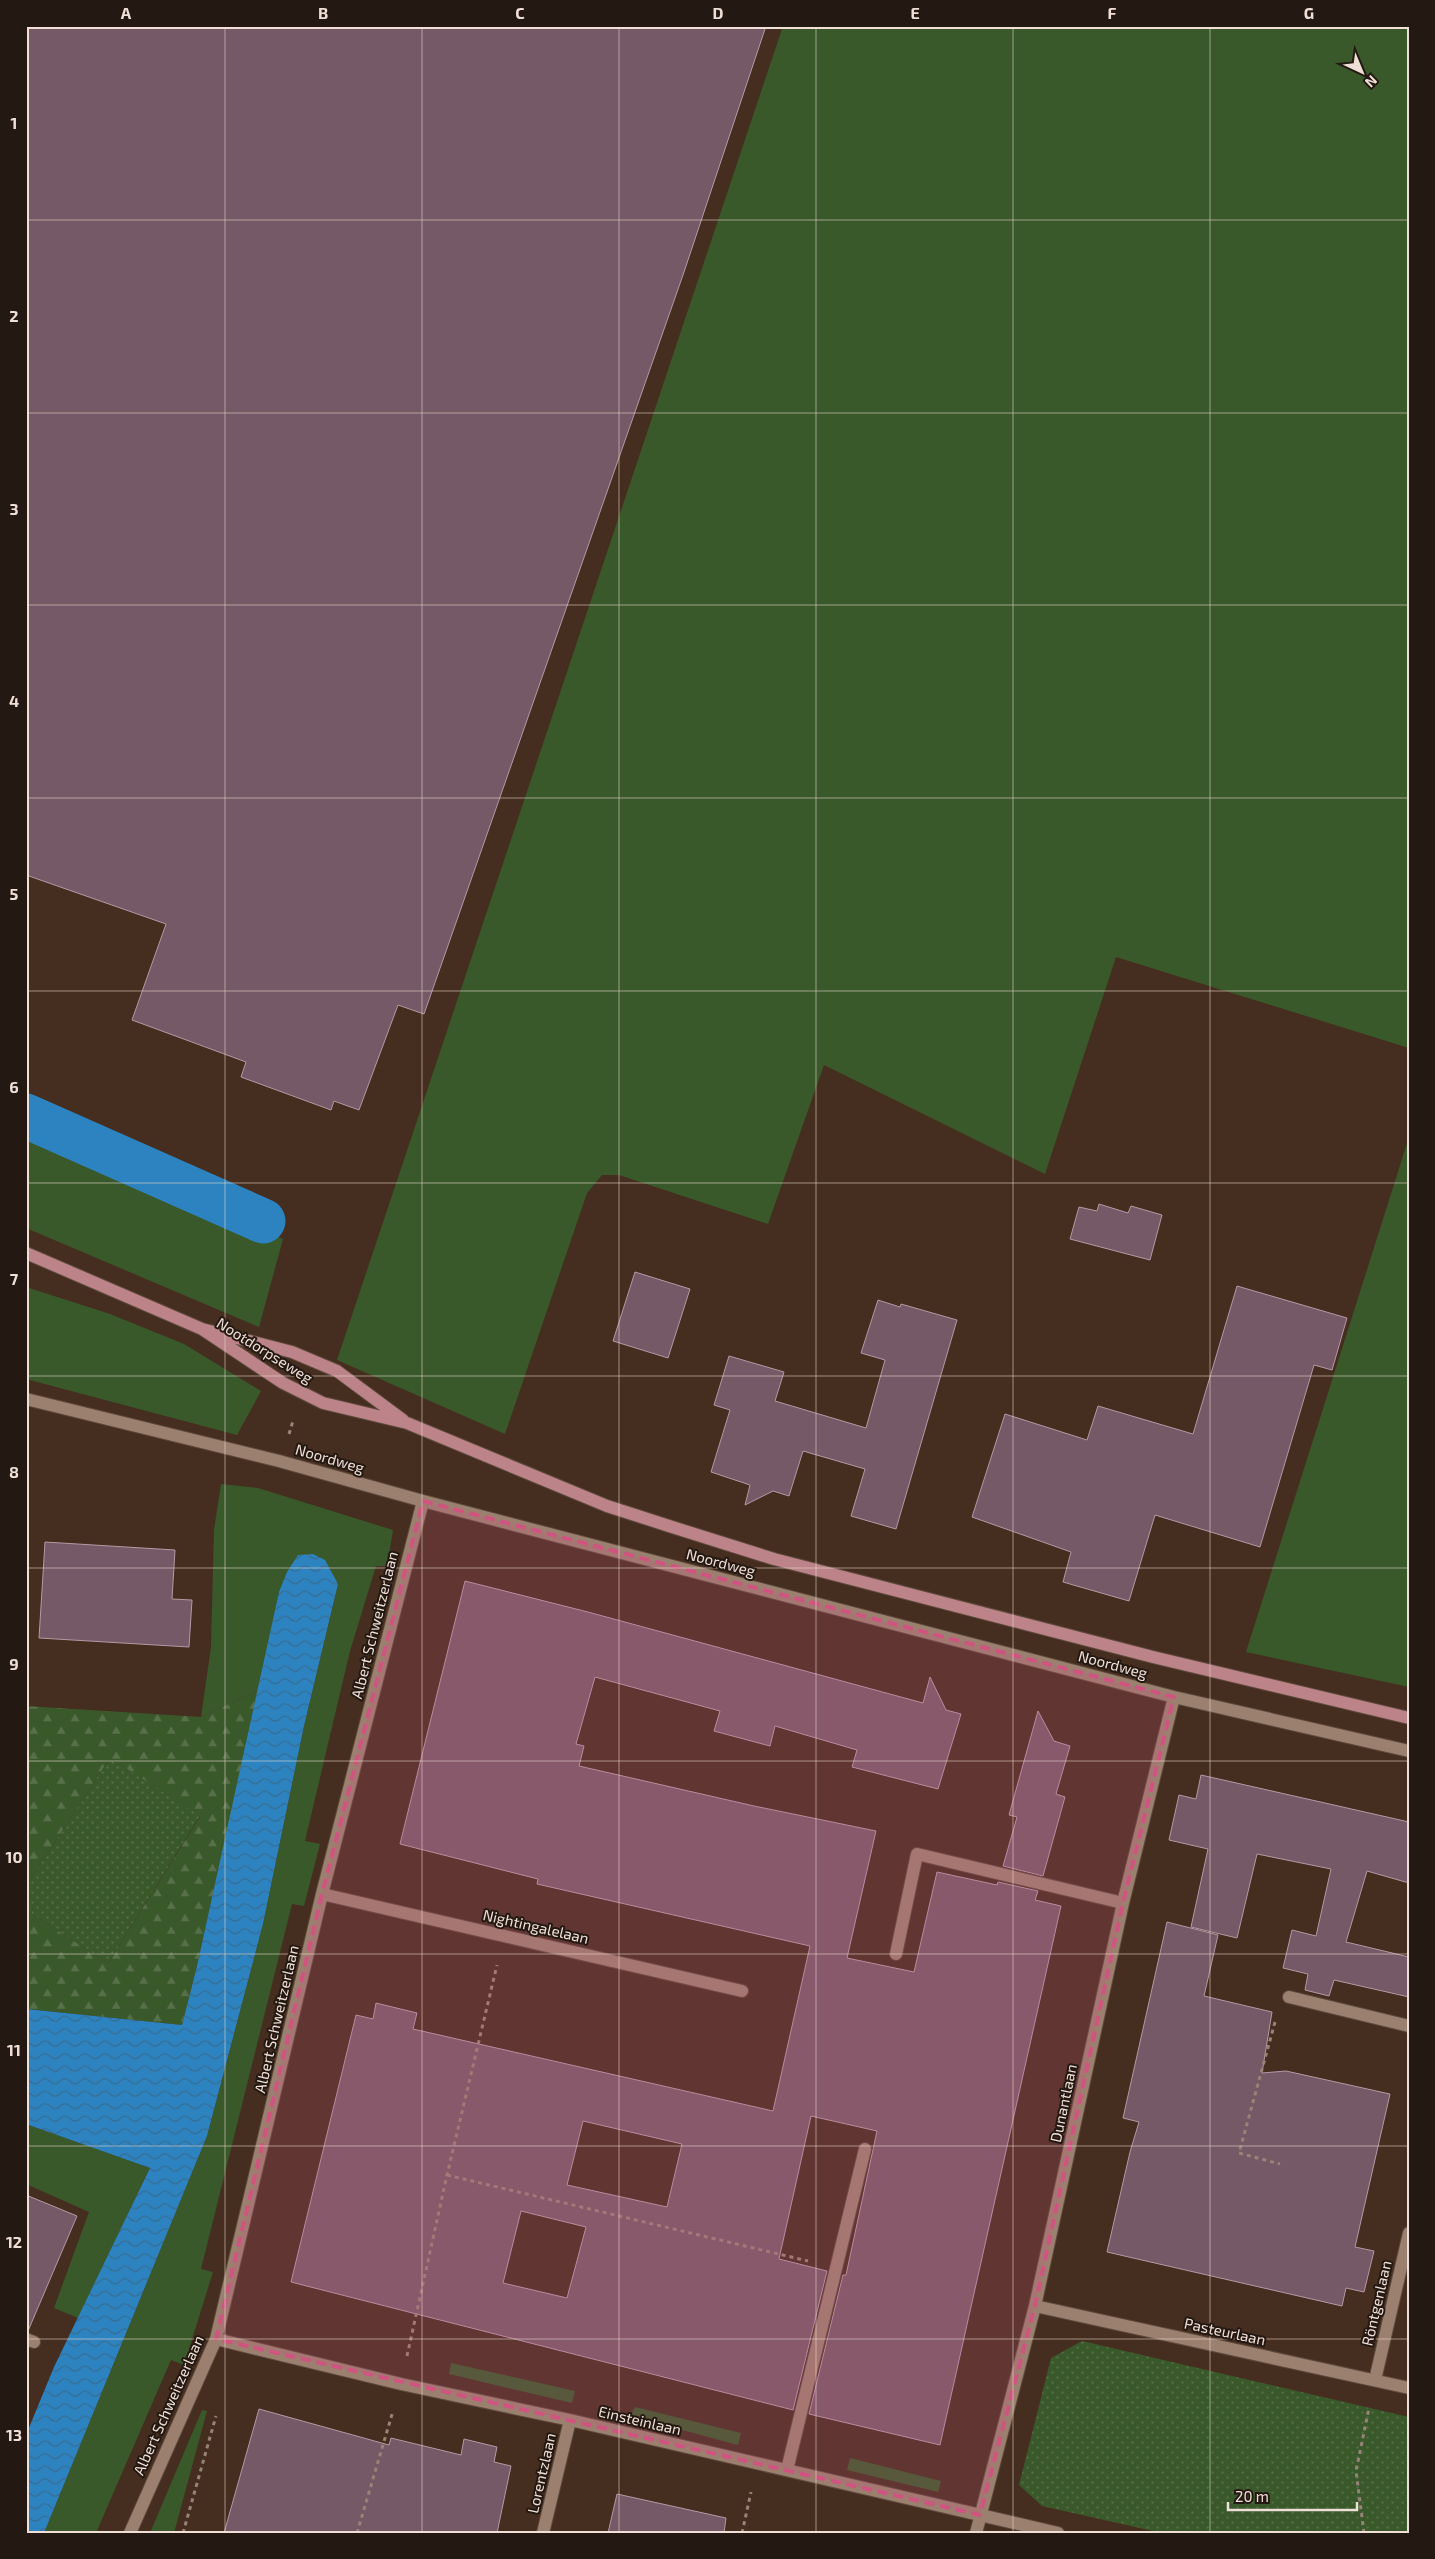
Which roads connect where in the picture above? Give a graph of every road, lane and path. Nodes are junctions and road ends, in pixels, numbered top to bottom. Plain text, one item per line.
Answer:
1 (26, 1253) edge
2 (202, 1329) junction
3 (26, 1399) edge
4 (408, 1423) junction
5 (423, 1501) junction
6 (1174, 1697) junction
7 (1409, 1718) edge
8 (1409, 1751) edge
9 (322, 1894) junction
10 (1123, 1903) junction
11 (504, 1935) junction
12 (896, 1954) dead end
13 (742, 1992) dead end
14 (1289, 1998) joint
15 (1409, 2026) edge
16 (865, 2149) dead end
17 (1280, 2164) dead end
18 (447, 2175) junction
19 (1409, 2233) edge
20 (838, 2269) junction
21 (1035, 2306) junction
22 (216, 2339) junction
23 (1374, 2380) junction
24 (401, 2384) junction
25 (1409, 2388) edge
26 (218, 2410) dead end
27 (570, 2420) junction
28 (758, 2464) junction
29 (787, 2470) junction
30 (980, 2515) junction
31 (130, 2533) edge
32 (183, 2533) edge
33 (357, 2533) edge
34 (543, 2533) edge
35 (742, 2533) edge
36 (976, 2533) edge
37 (1058, 2533) edge
38 (1364, 2533) edge

1 - 2 main road, Nootdorpseweg
2 - 4 main road, Nootdorpseweg
2 - 4 main road, Nootdorpseweg
3 - 5 street, Noordweg
4 - 7 main road, Noordweg
5 - 6 street, Noordweg
5 - 9 street, Albert Schweitzerlaan
6 - 8 street, Noordweg
6 - 10 street, Dunantlaan
9 - 11 street, Nightingalelaan
9 - 22 street, Albert Schweitzerlaan
10 - 12 street
10 - 21 street, Dunantlaan
11 - 13 street, Nightingalelaan
11 - 18 path
14 - 15 street
14 - 17 path
16 - 20 street
18 - 20 path
18 - 24 path
19 - 23 street, Röntgenlaan
20 - 29 street
21 - 23 street, Pasteurlaan
21 - 30 street, Dunantlaan
22 - 24 street, Einsteinlaan
22 - 31 street, Albert Schweitzerlaan
23 - 25 street, Pasteurlaan
23 - 38 path
24 - 27 street, Einsteinlaan
24 - 33 path
26 - 32 path
27 - 28 street, Einsteinlaan
27 - 34 street, Lorentzlaan
28 - 29 street, Einsteinlaan
28 - 35 path
29 - 30 street, Einsteinlaan
30 - 36 street, Dunantlaan
30 - 37 street, Einsteinlaan

